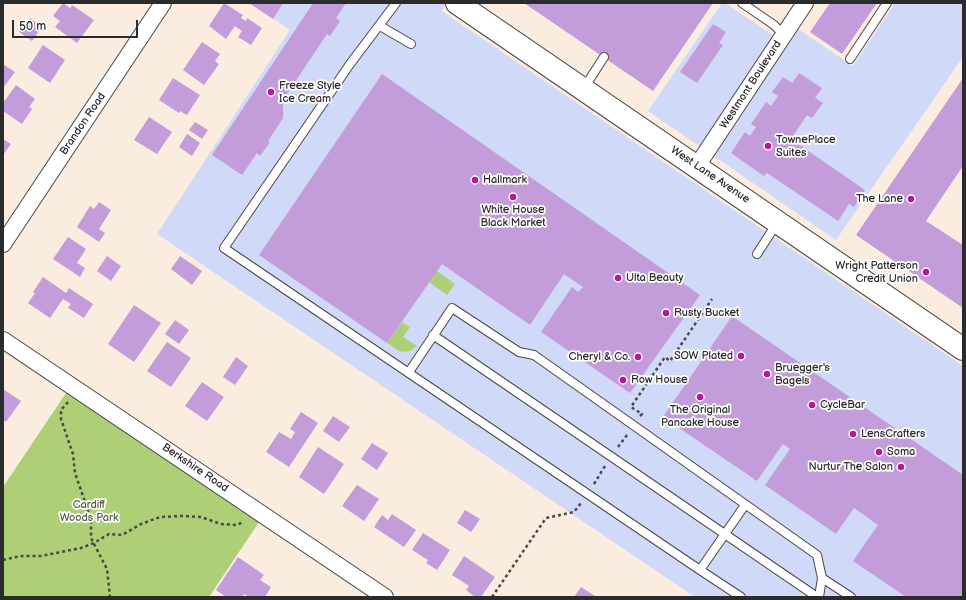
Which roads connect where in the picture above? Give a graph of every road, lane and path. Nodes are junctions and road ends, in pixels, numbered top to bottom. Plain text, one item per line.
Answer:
1 (163, 3) edge
2 (396, 3) edge
3 (457, 3) edge
4 (742, 3) edge
5 (806, 3) edge
6 (887, 3) edge
7 (380, 26) junction
8 (784, 35) junction
9 (411, 44) dead end
10 (604, 57) dead end
11 (850, 59) dead end
12 (583, 89) junction
13 (697, 166) junction
14 (778, 222) junction
15 (3, 244) edge
16 (756, 254) dead end
17 (433, 335) junction
18 (3, 340) edge
19 (963, 349) edge
20 (409, 372) junction
21 (68, 402) dead end
22 (746, 505) junction
23 (244, 521) dead end
24 (725, 534) junction
25 (94, 543) junction
26 (3, 560) edge
27 (700, 570) junction
28 (822, 578) junction
29 (110, 597) edge
30 (385, 597) edge
31 (741, 597) edge
32 (818, 597) edge
33 (851, 597) edge

1 - 15 street, Brandon Road
2 - 7 lane
3 - 12 main road, West Lane Avenue
4 - 8 lane
5 - 8 street, Westmont Boulevard
6 - 11 lane
7 - 9 lane
7 - 20 lane
8 - 13 street, Westmont Boulevard
10 - 12 lane
12 - 13 main road, West Lane Avenue
13 - 14 main road, West Lane Avenue
14 - 16 lane
14 - 19 main road, West Lane Avenue
17 - 20 lane
17 - 22 lane
17 - 24 lane
18 - 30 street, Berkshire Road
20 - 27 lane
21 - 25 path
22 - 24 lane
22 - 28 lane
23 - 25 path
24 - 27 lane
24 - 32 lane
25 - 26 path
25 - 29 path
27 - 31 lane
28 - 32 lane
28 - 33 lane

